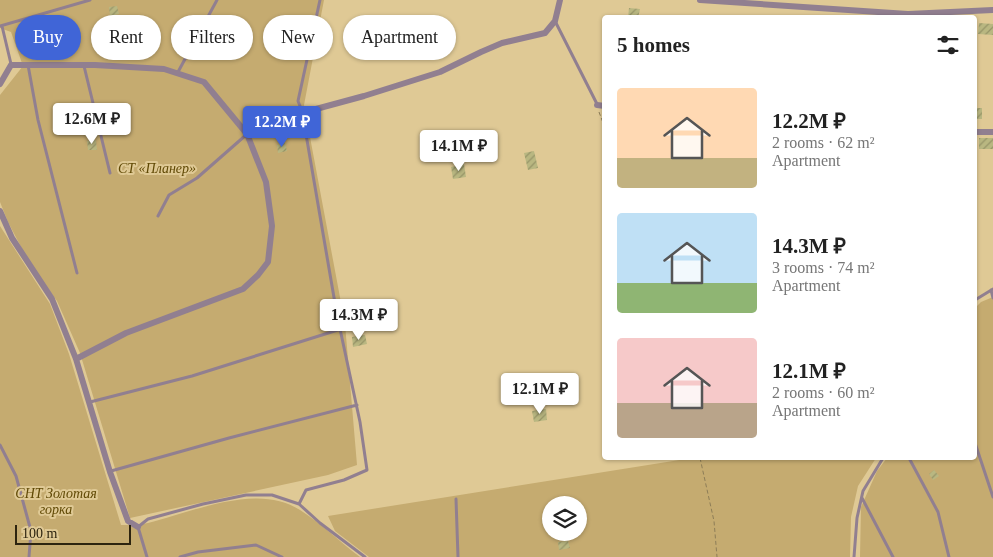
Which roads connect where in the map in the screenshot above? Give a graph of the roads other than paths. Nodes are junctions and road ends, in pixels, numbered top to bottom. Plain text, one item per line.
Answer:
1 (90, 0) edge
2 (216, 0) edge
3 (320, 0) edge
4 (560, 0) edge
5 (700, 0) edge
6 (993, 10) edge
7 (555, 21) junction
8 (1, 26) edge
9 (11, 65) junction
10 (28, 65) junction
11 (84, 65) junction
12 (178, 73) junction
13 (0, 84) edge
14 (597, 105) joint
15 (602, 106) edge
16 (302, 111) junction
17 (977, 132) edge
18 (993, 132) edge
19 (248, 134) junction
20 (110, 173) dead end
21 (0, 211) edge
22 (158, 216) dead end
23 (77, 273) dead end
24 (992, 289) edge
25 (993, 298) edge
26 (977, 299) edge
27 (340, 329) junction
28 (76, 359) junction
29 (90, 402) junction
30 (357, 405) junction
31 (0, 445) edge
32 (977, 449) edge
33 (882, 460) edge
34 (910, 460) edge
35 (110, 472) junction
36 (993, 496) edge
37 (862, 498) junction
38 (456, 499) dead end
39 (299, 504) junction
40 (138, 527) junction
41 (29, 557) edge
42 (147, 557) edge
43 (180, 557) edge
44 (282, 557) edge
45 (364, 557) edge
46 (458, 557) edge
47 (854, 557) edge
48 (893, 557) edge
49 (949, 557) edge

1 - 8 lane
2 - 12 lane
3 - 16 lane
4 - 7 street
5 - 6 street
7 - 14 lane
7 - 16 street
8 - 9 lane
9 - 10 street
9 - 13 street
10 - 11 street
10 - 23 lane
11 - 12 street
11 - 20 lane
12 - 19 street
14 - 15 street
16 - 19 street
16 - 27 lane
17 - 18 street
19 - 22 lane
19 - 28 street
21 - 28 street
24 - 25 lane
24 - 26 lane
27 - 29 lane
27 - 30 lane
28 - 29 street
29 - 35 street
30 - 35 lane
30 - 39 lane
31 - 41 lane
32 - 36 lane
33 - 37 lane
34 - 49 lane
35 - 40 street
37 - 47 lane
37 - 48 lane
38 - 46 lane
39 - 40 lane
39 - 45 lane
40 - 42 lane
43 - 44 lane

